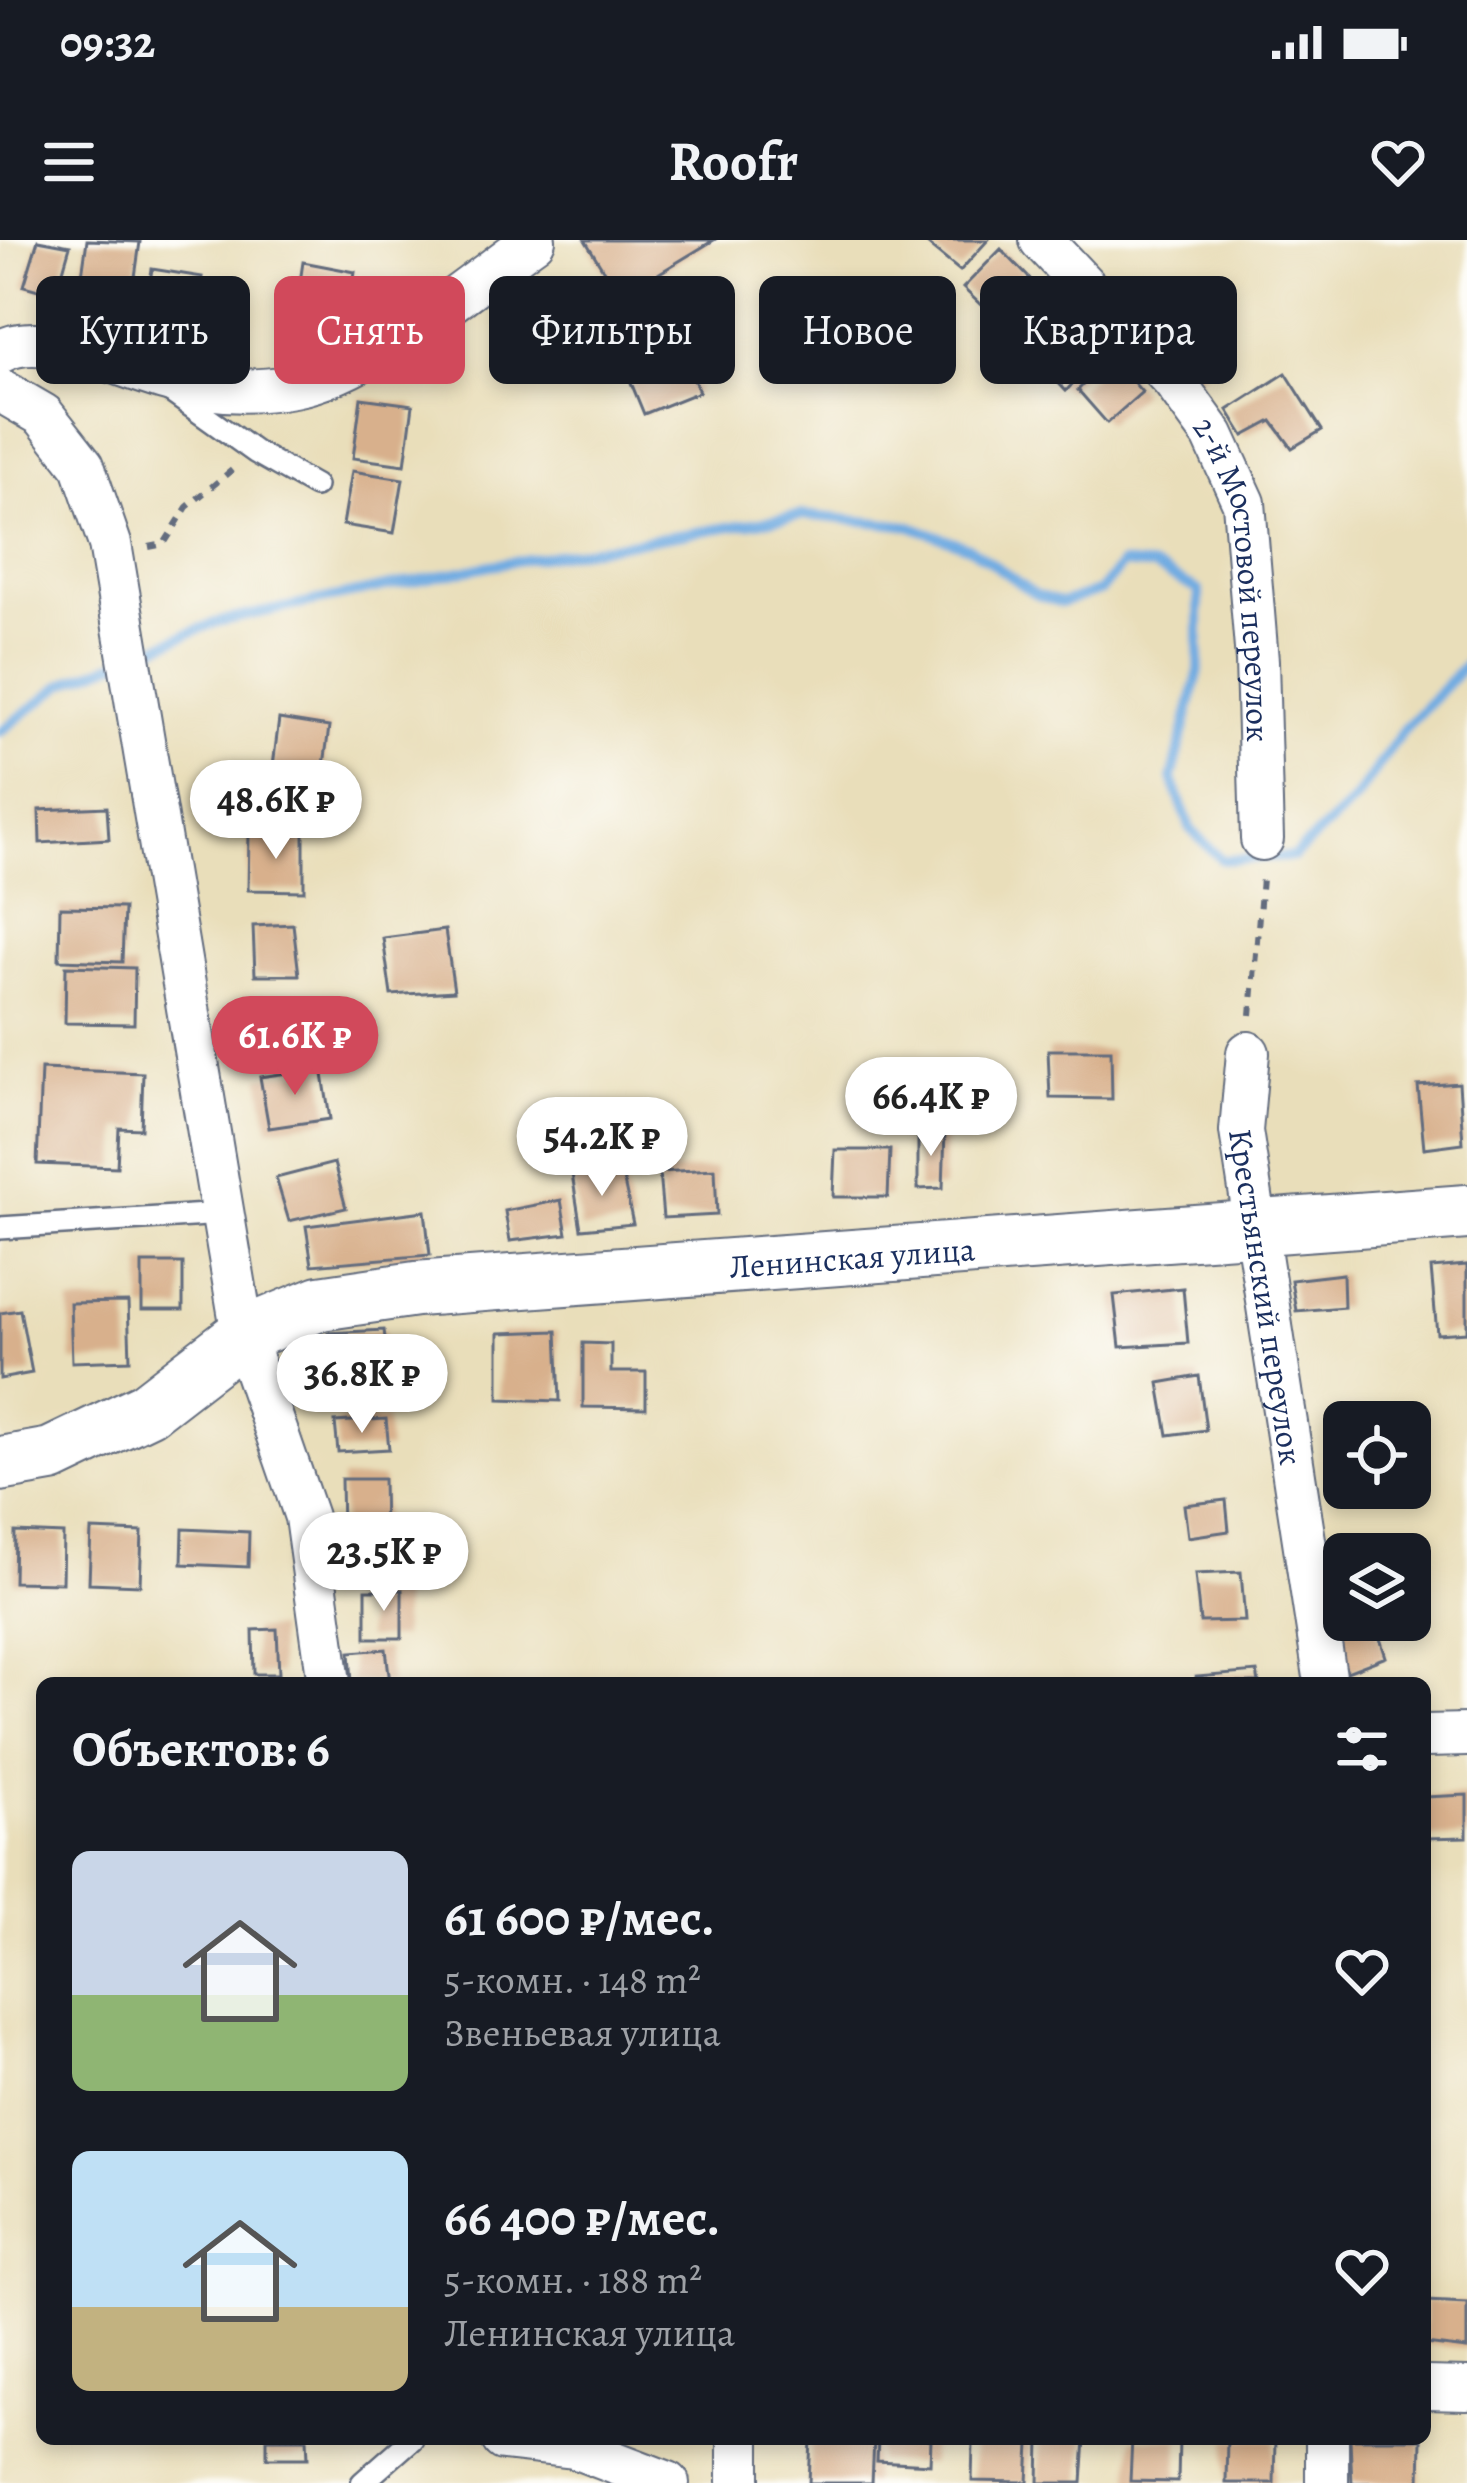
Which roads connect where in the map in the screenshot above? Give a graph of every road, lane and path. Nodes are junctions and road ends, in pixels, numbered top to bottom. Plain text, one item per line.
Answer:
1 (534, 240) edge
2 (1041, 240) edge
3 (36, 344) edge
4 (0, 352) edge
5 (159, 384) edge
6 (193, 384) edge
7 (0, 390) edge
8 (254, 452) junction
9 (314, 486) dead end
10 (113, 555) junction
11 (1262, 839) dead end
12 (1262, 900) dead end
13 (1248, 1053) joint
14 (1467, 1212) edge
15 (223, 1214) junction
16 (0, 1228) edge
17 (1258, 1230) junction
18 (243, 1334) junction
19 (0, 1464) edge
20 (327, 1677) edge
21 (1325, 1677) edge
22 (1467, 1735) edge
23 (1431, 1736) edge
24 (1431, 2388) edge
25 (1467, 2389) edge
26 (405, 2445) edge
27 (556, 2445) edge
28 (740, 2445) edge
29 (1327, 2445) edge
30 (362, 2483) edge
31 (668, 2483) edge
32 (739, 2483) edge
33 (1327, 2483) edge

1 - 6 street
2 - 11 street, 2-й Мостовой переулок
3 - 4 street
5 - 8 lane
7 - 10 street
8 - 9 lane
8 - 10 path
10 - 15 street
12 - 13 path
13 - 17 street, Крестьянский переулок
14 - 17 street, Ленинская улица
15 - 16 lane
15 - 18 street
17 - 18 street, Ленинская улица
17 - 21 street, Крестьянский переулок
18 - 19 street, Ленинская улица
18 - 20 street
22 - 23 street
24 - 25 street
26 - 30 lane
27 - 31 street
28 - 32 street
29 - 33 street

